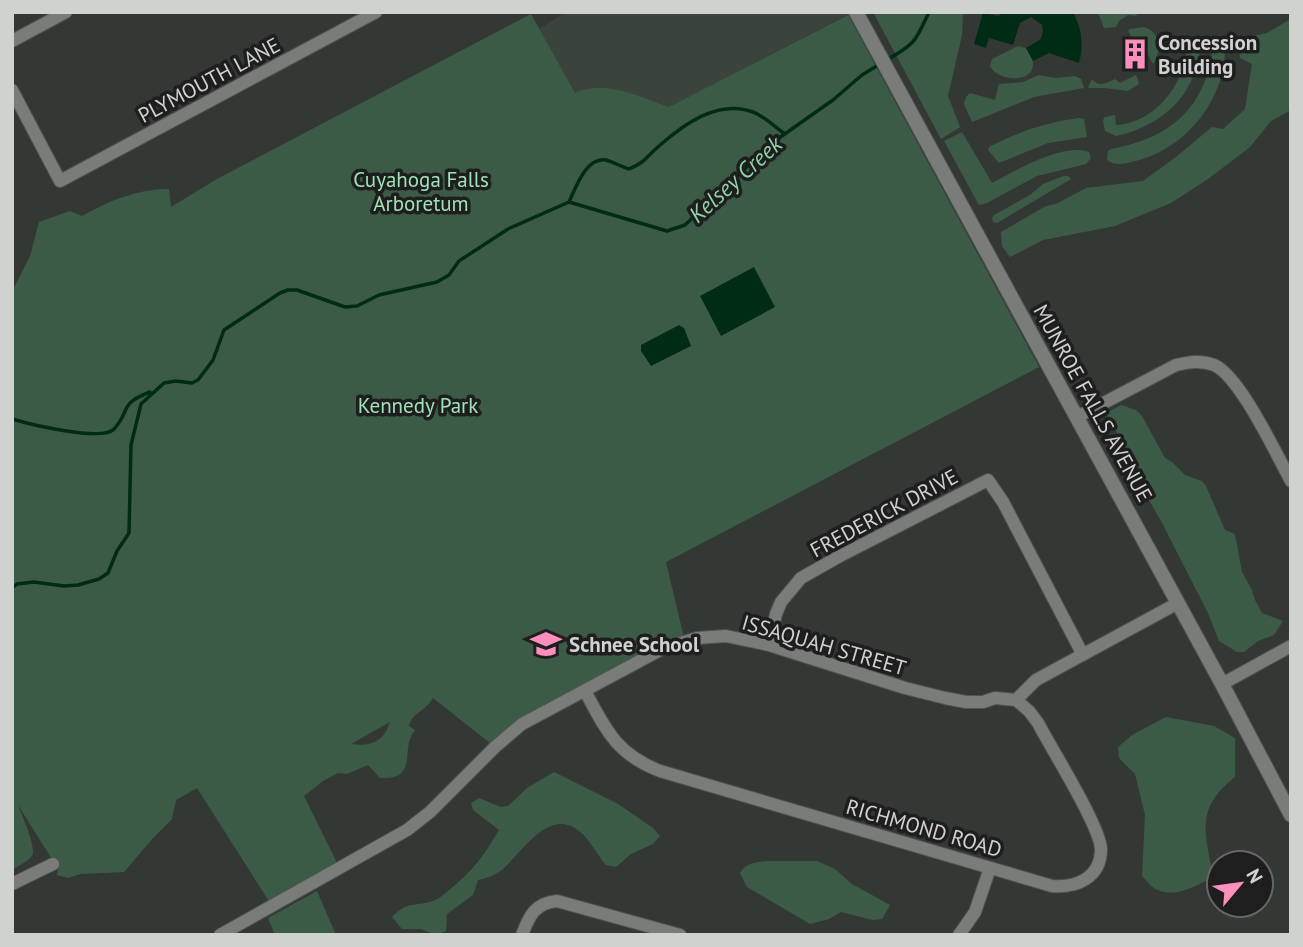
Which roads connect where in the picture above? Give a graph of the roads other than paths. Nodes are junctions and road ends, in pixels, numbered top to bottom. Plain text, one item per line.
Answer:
1 (66, 12) edge
2 (375, 12) edge
3 (856, 12) edge
4 (12, 41) edge
5 (12, 90) edge
6 (1077, 417) junction
7 (1291, 481) edge
8 (1178, 603) junction
9 (769, 645) junction
10 (1291, 646) edge
11 (1083, 654) junction
12 (1222, 684) junction
13 (585, 691) junction
14 (1016, 700) junction
15 (1291, 815) edge
16 (52, 864) dead end
17 (990, 868) junction
18 (12, 884) edge
19 (220, 935) edge
20 (522, 935) edge
21 (680, 935) edge
22 (959, 935) edge

1 - 4 street
2 - 5 street, PLYMOUTH LANE
3 - 6 street, MUNROE FALLS AVENUE
6 - 7 street
6 - 8 street, MUNROE FALLS AVENUE
8 - 11 street
8 - 12 street, MUNROE FALLS AVENUE
9 - 11 street, FREDERICK DRIVE
9 - 13 street, ISSAQUAH STREET
9 - 14 street, ISSAQUAH STREET
10 - 12 street
11 - 14 street
12 - 15 street, MUNROE FALLS AVENUE
13 - 17 street, RICHMOND ROAD
13 - 19 street, ISSAQUAH STREET
14 - 17 street, RICHMOND ROAD
16 - 18 street
17 - 22 street
20 - 21 street

